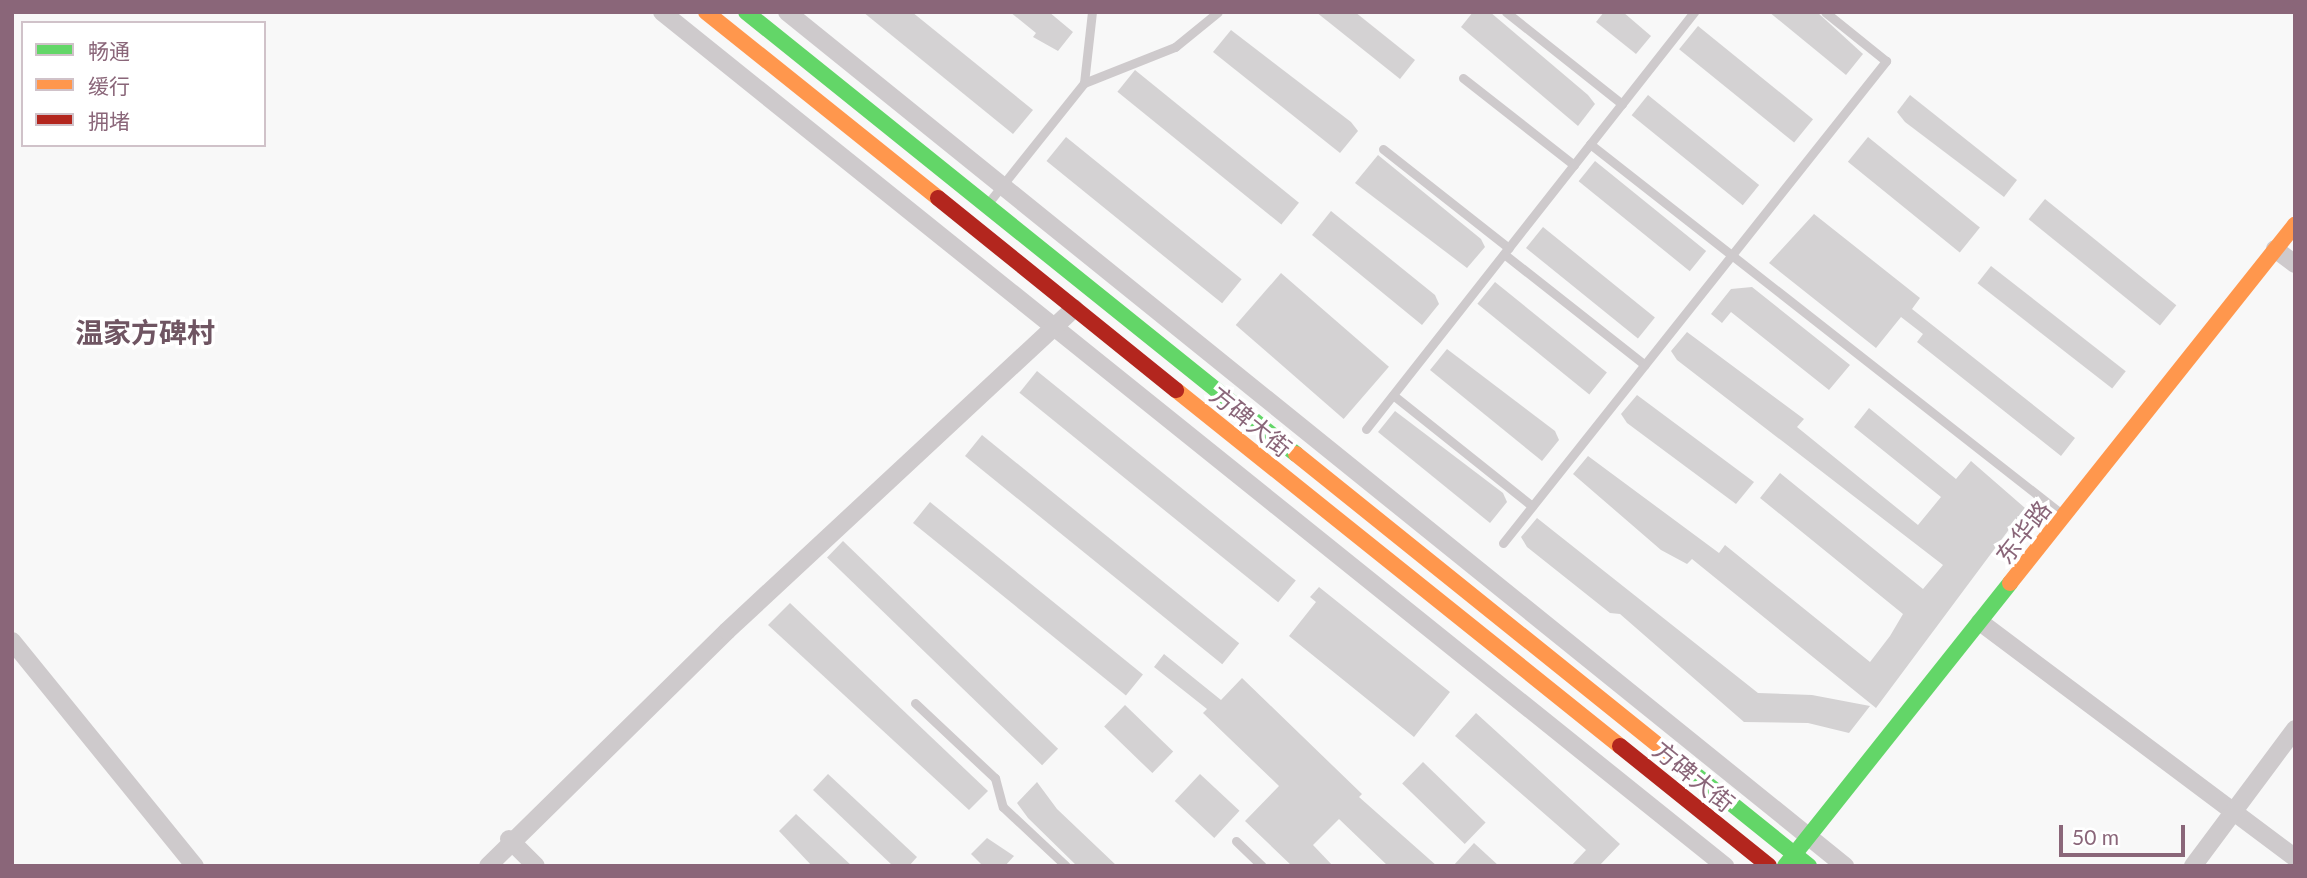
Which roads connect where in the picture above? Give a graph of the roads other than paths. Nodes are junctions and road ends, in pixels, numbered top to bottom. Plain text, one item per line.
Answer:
1 (662, 12) edge
2 (706, 12) edge
3 (746, 12) edge
4 (787, 12) edge
5 (1092, 12) edge
6 (1218, 12) edge
7 (1506, 12) edge
8 (1694, 12) edge
9 (1825, 12) edge
10 (1463, 78) dead end
11 (1084, 83) junction
12 (1622, 104) junction
13 (1590, 144) junction
14 (1383, 149) dead end
15 (1573, 165) junction
16 (1002, 186) junction
17 (986, 205) junction
18 (2295, 225) edge
19 (2275, 249) junction
20 (1506, 251) junction
21 (1732, 255) junction
22 (2295, 264) edge
23 (1074, 308) junction
24 (1053, 326) junction
25 (1645, 365) junction
26 (1393, 395) junction
27 (1366, 429) dead end
28 (1532, 506) junction
29 (2064, 516) junction
30 (1503, 543) dead end
31 (1980, 622) junction
32 (12, 641) edge
33 (915, 703) dead end
34 (2295, 729) edge
35 (2233, 812) junction
36 (1809, 837) junction
37 (509, 839) junction
38 (1236, 841) dead end
39 (2295, 858) edge
40 (1790, 860) edge
41 (195, 866) edge
42 (488, 866) edge
43 (536, 866) edge
44 (1066, 866) edge
45 (1262, 866) edge
46 (1725, 866) edge
47 (1769, 866) edge
48 (1809, 866) edge
49 (1845, 866) edge
50 (2193, 866) edge

1 - 24 street
2 - 23 main road, 方碑大街
3 - 17 main road, 方碑大街
4 - 16 street
5 - 11 lane
6 - 11 lane
7 - 12 lane
8 - 12 lane
9 - 21 lane
10 - 15 lane
11 - 16 lane
12 - 13 lane
13 - 15 lane
13 - 21 lane
14 - 20 lane
15 - 20 lane
16 - 17 lane
16 - 36 street
17 - 40 main road, 方碑大街
18 - 19 main road, 东华路
19 - 22 street
19 - 29 main road, 东华路
20 - 25 lane
20 - 26 lane
21 - 25 lane
21 - 29 lane
23 - 24 street
23 - 47 main road, 方碑大街
24 - 37 street
24 - 46 street
25 - 28 lane
26 - 27 lane
26 - 28 lane
28 - 30 lane
29 - 31 main road, 东华路
31 - 35 street
31 - 36 main road, 东华路
32 - 41 street
33 - 44 lane
34 - 35 street
35 - 39 street
35 - 50 street
36 - 40 main road, 东华路
36 - 49 street
37 - 42 street
37 - 43 street
38 - 45 lane
40 - 48 main road, 方碑大街

